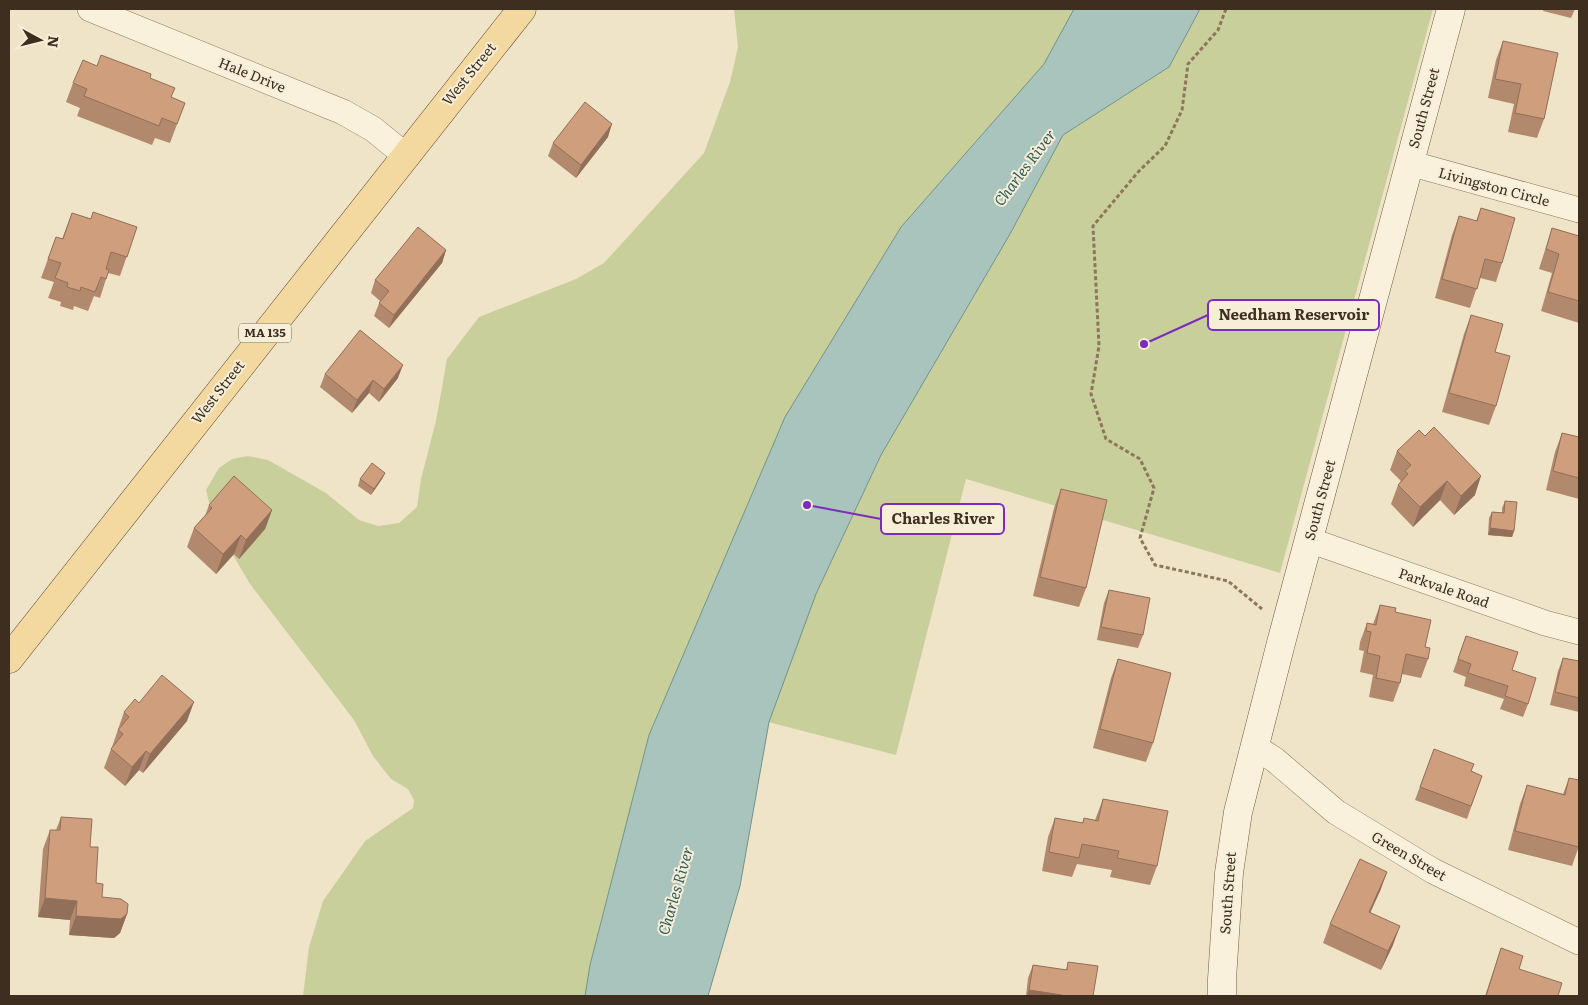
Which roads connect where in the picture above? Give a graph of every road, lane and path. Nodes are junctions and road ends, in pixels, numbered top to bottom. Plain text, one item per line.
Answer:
1 (90, 9) edge
2 (522, 9) edge
3 (1226, 9) edge
4 (1451, 9) edge
5 (405, 155) junction
6 (1409, 163) junction
7 (1579, 210) edge
8 (1309, 540) junction
9 (1579, 632) edge
10 (1281, 643) junction
11 (9, 658) edge
12 (1254, 746) junction
13 (1579, 942) edge
14 (1222, 996) edge

1 - 5 street, Hale Drive
2 - 5 main road, West Street / MA 135
3 - 10 path
4 - 6 street, South Street
5 - 11 main road, West Street / MA 135
6 - 7 street, Livingston Circle
6 - 8 street, South Street
8 - 9 street, Parkvale Road
8 - 10 street, South Street
10 - 12 street, South Street
12 - 13 street, Green Street
12 - 14 street, South Street

